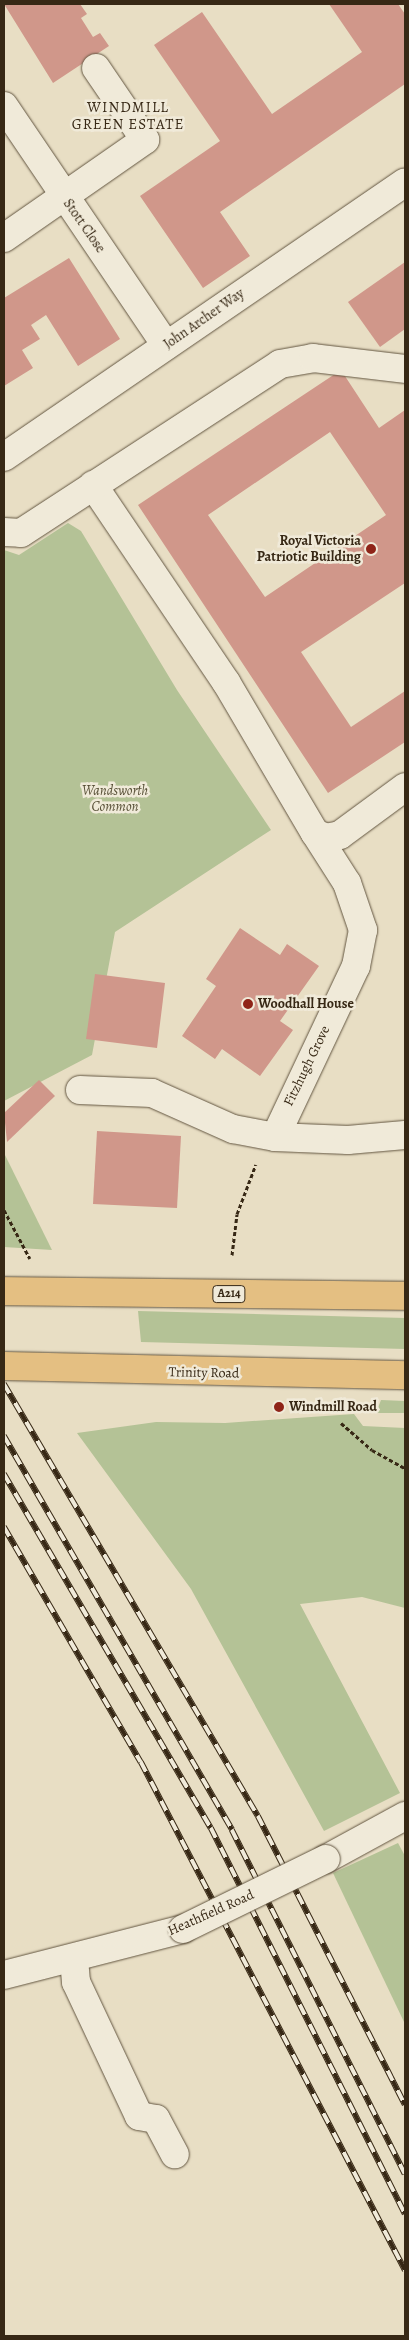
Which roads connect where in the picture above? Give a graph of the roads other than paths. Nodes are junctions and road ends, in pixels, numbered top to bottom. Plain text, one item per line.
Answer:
1 (96, 68) dead end
2 (4, 106) edge
3 (405, 182) edge
4 (62, 196) junction
5 (4, 238) edge
6 (166, 345) junction
7 (405, 369) edge
8 (4, 457) edge
9 (93, 485) junction
10 (4, 532) edge
11 (405, 787) edge
12 (315, 833) junction
13 (80, 1090) dead end
14 (405, 1135) edge
15 (272, 1136) junction
16 (4, 1291) edge
17 (405, 1296) edge
18 (4, 1366) edge
19 (405, 1375) edge
20 (405, 1816) edge
21 (74, 1959) junction
22 (4, 1975) edge
23 (175, 2154) dead end

1 - 4 street
2 - 4 street, Stott Close
3 - 6 street, John Archer Way
4 - 5 street
4 - 6 street, Stott Close
6 - 8 street, John Archer Way
7 - 9 street
9 - 10 street
9 - 12 street, Fitzhugh Grove
11 - 12 street
12 - 15 street, Fitzhugh Grove
13 - 15 street
14 - 15 street
16 - 17 highway, A214
18 - 19 highway, Trinity Road
20 - 21 street, Heathfield Road, bridge
21 - 22 street, Heathfield Road
21 - 23 street

